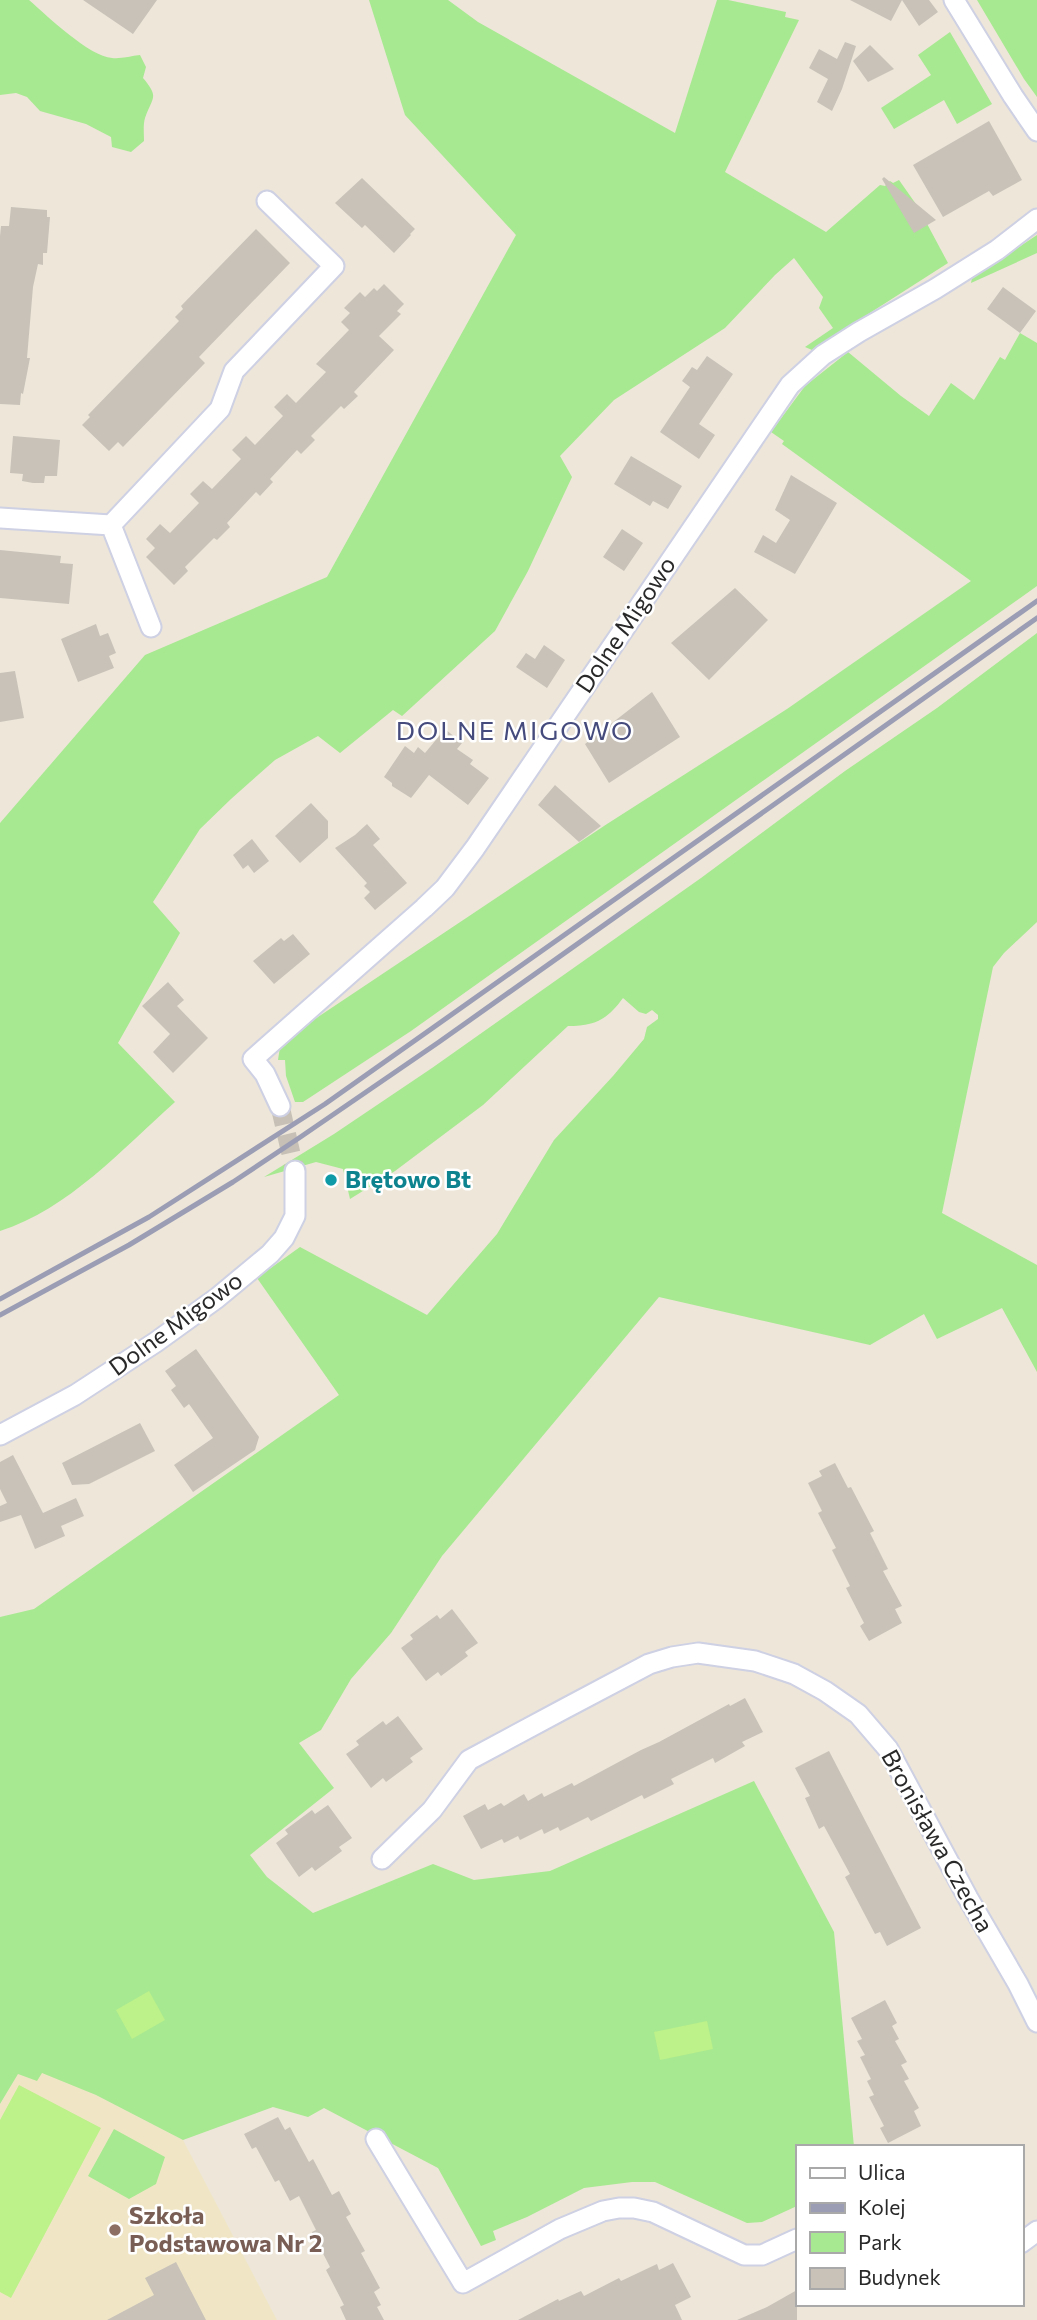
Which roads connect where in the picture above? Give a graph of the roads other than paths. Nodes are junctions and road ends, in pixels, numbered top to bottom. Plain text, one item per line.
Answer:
1 (954, 0) edge
2 (1037, 131) edge
3 (267, 201) dead end
4 (1037, 219) edge
5 (0, 518) edge
6 (111, 525) junction
7 (151, 627) dead end
8 (280, 1106) tunnel mouth
9 (295, 1171) tunnel mouth
10 (0, 1435) edge
11 (382, 1859) dead end
12 (1037, 2022) edge
13 (376, 2139) dead end
14 (796, 2239) edge

1 - 2 street
3 - 6 street
4 - 8 street, Dolne Migowo
5 - 6 street
6 - 7 street
9 - 10 street, Dolne Migowo
11 - 12 street, Bronisława Czecha
13 - 14 street

